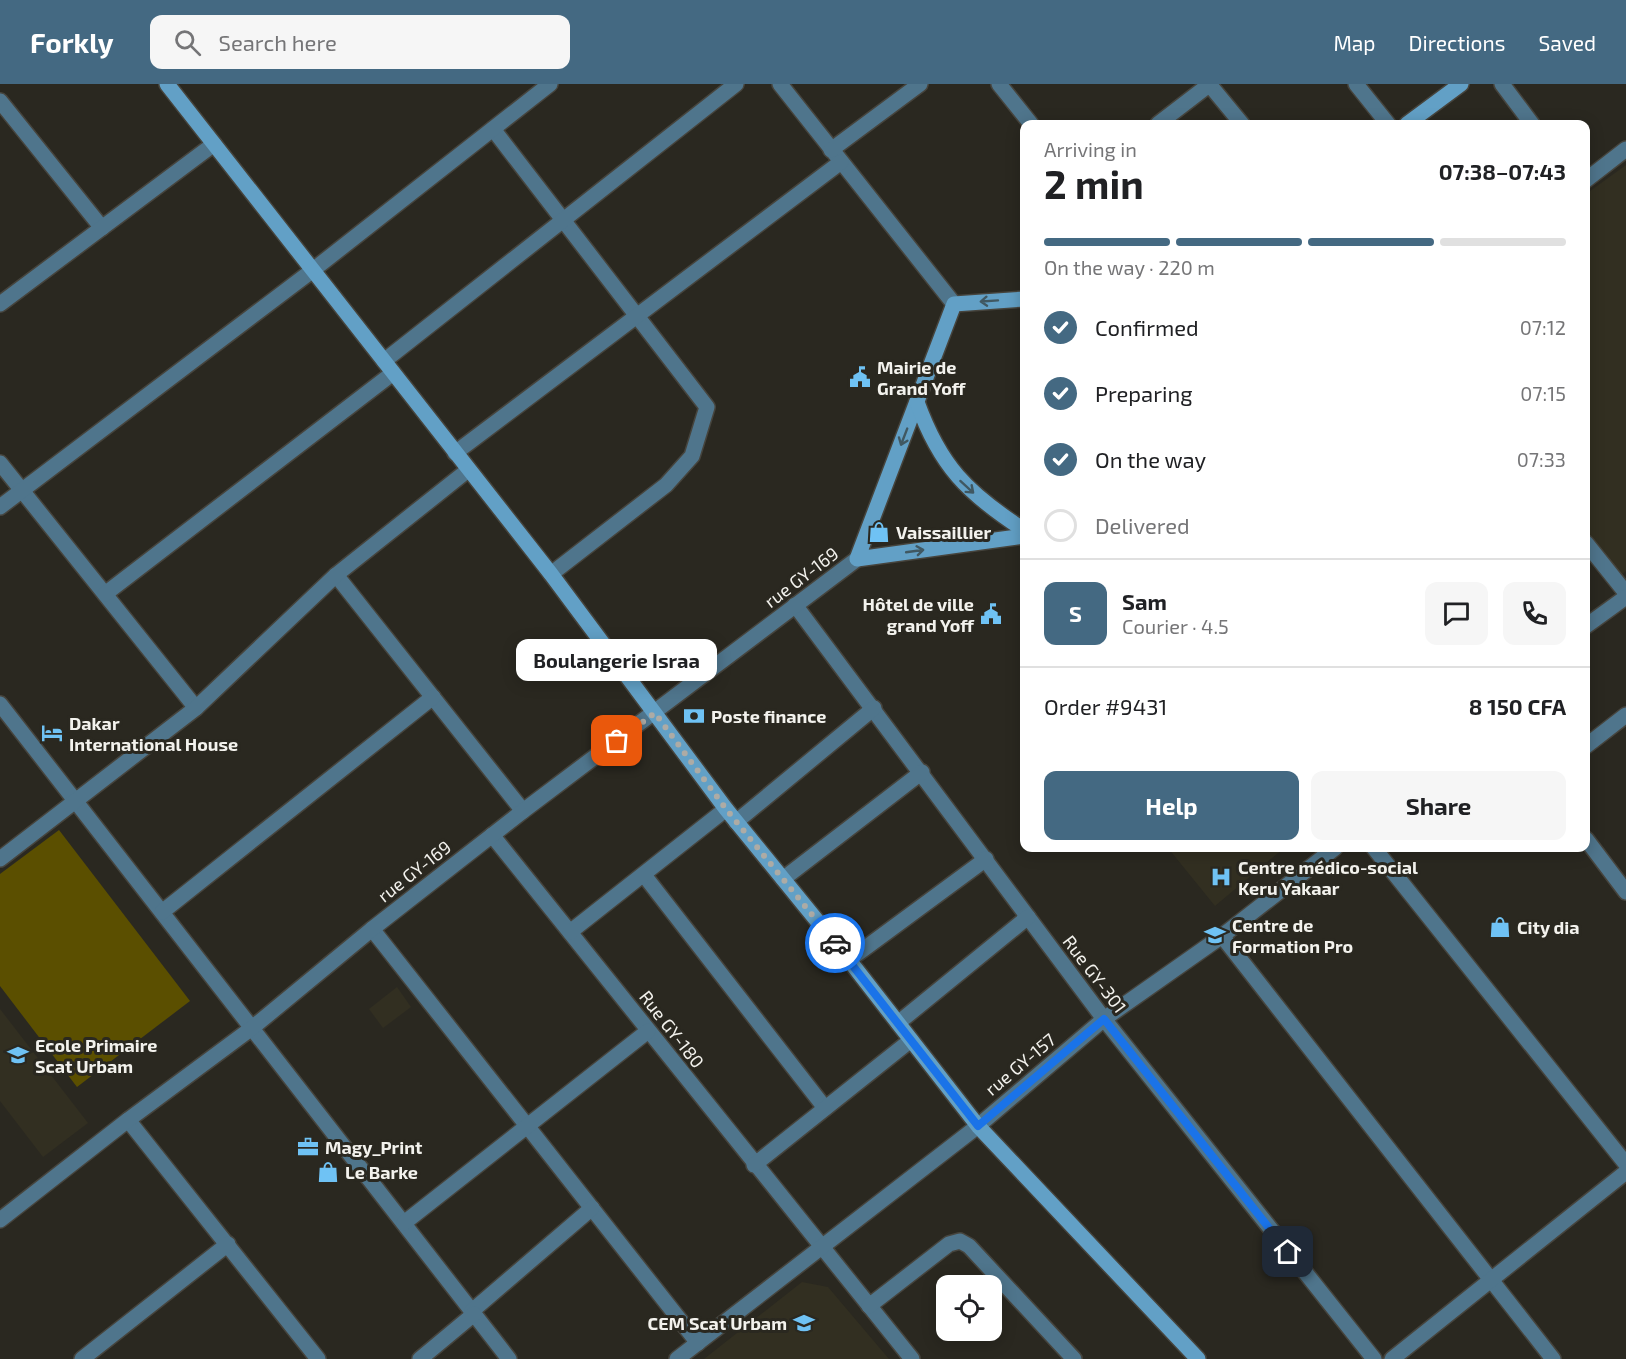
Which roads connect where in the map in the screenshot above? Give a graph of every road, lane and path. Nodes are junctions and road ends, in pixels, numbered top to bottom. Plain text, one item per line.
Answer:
1 (167, 84) edge
2 (550, 84) edge
3 (735, 84) edge
4 (780, 84) edge
5 (920, 84) edge
6 (999, 84) edge
7 (1209, 84) edge
8 (1356, 84) edge
9 (1461, 84) edge
10 (1502, 84) edge
11 (0, 101) edge
12 (1028, 120) edge
13 (1163, 120) edge
14 (1239, 120) edge
15 (1385, 120) edge
16 (1412, 120) edge
17 (1529, 120) edge
18 (493, 129) junction
19 (214, 144) junction
20 (1626, 149) edge
21 (836, 156) junction
22 (1590, 177) edge
23 (564, 221) junction
24 (102, 228) junction
25 (313, 270) junction
26 (1020, 299) edge
27 (0, 304) edge
28 (954, 304) junction
29 (638, 317) junction
30 (388, 367) junction
31 (917, 402) junction
32 (455, 453) junction
33 (0, 462) edge
34 (468, 470) junction
35 (22, 491) junction
36 (0, 507) edge
37 (1020, 527) edge
38 (1020, 537) edge
39 (1590, 548) edge
40 (857, 559) junction
41 (551, 574) junction
42 (336, 575) junction
43 (105, 594) junction
44 (1626, 595) edge
45 (795, 605) junction
46 (1590, 623) edge
47 (433, 697) junction
48 (0, 704) edge
49 (196, 708) junction
50 (874, 708) junction
51 (655, 713) junction
52 (1624, 720) edge
53 (1590, 743) edge
54 (921, 772) junction
55 (76, 802) junction
56 (726, 809) junction
57 (523, 811) junction
58 (736, 822) junction
59 (492, 835) junction
60 (1590, 844) edge
61 (1330, 852) edge
62 (1377, 852) edge
63 (0, 859) edge
64 (986, 859) junction
65 (644, 875) junction
66 (783, 879) junction
67 (1626, 891) edge
68 (162, 912) junction
69 (1028, 917) junction
70 (372, 929) junction
71 (570, 932) junction
72 (1222, 936) junction
73 (849, 960) junction
74 (1104, 1019) junction
75 (898, 1023) junction
76 (252, 1028) junction
77 (648, 1031) junction
78 (911, 1040) junction
79 (825, 1108) junction
80 (128, 1120) junction
81 (527, 1126) junction
82 (978, 1126) junction
83 (1624, 1156) edge
84 (754, 1165) junction
85 (1626, 1172) edge
86 (592, 1208) junction
87 (0, 1220) edge
88 (404, 1223) junction
89 (228, 1244) junction
90 (821, 1248) junction
91 (1491, 1281) junction
92 (868, 1306) junction
93 (473, 1313) junction
94 (698, 1343) junction
95 (82, 1359) edge
96 (318, 1359) edge
97 (420, 1359) edge
98 (509, 1359) edge
99 (677, 1359) edge
100 (912, 1359) edge
101 (1074, 1359) edge
102 (1198, 1359) edge
103 (1374, 1359) edge
104 (1392, 1359) edge
105 (1553, 1359) edge

1 - 19 street
2 - 18 street
3 - 23 street
4 - 21 street
5 - 21 street
6 - 12 street
7 - 13 street
7 - 14 street
8 - 15 street
9 - 16 street
10 - 17 street
11 - 24 street
18 - 23 street
18 - 25 street
19 - 24 street
19 - 25 street
20 - 22 street
21 - 28 street
21 - 29 street
23 - 29 street
23 - 30 street
24 - 27 street
25 - 30 street
25 - 35 street
26 -> 28 street
28 - 31 street
29 - 32 street
29 - 41 street
30 - 32 street
30 - 43 street
31 -> 37 street
31 -> 40 street
32 - 34 street
33 - 35 street
34 - 41 street
34 - 42 street
35 - 36 street
35 - 43 street
40 -> 38 street
39 - 44 street
40 - 45 street, rue GY-169
41 - 51 street
42 - 47 street
42 - 49 street
43 - 49 street
44 - 46 street
45 - 50 street, Rue GY-301
45 - 51 street, rue GY-169
47 - 57 street
47 - 68 street
48 - 55 street
49 - 55 street
50 - 54 street, Rue GY-301
50 - 58 street
51 - 56 street
51 - 57 street, rue GY-169
52 - 53 street
54 - 64 street, Rue GY-301
54 - 66 street
55 - 63 street
55 - 68 street
56 - 58 street
56 - 65 street
57 - 59 street, rue GY-169
58 - 66 street
59 - 70 street, rue GY-169
59 - 71 street, Rue GY-180
60 - 67 street
61 - 72 street, rue GY-157
62 - 83 street
64 - 69 street, Rue GY-301
64 - 73 street
65 - 71 street
65 - 79 street
66 - 73 street
68 - 76 street
69 - 74 street, Rue GY-301
69 - 75 street
70 - 76 street, rue GY-169
70 - 81 street
71 - 77 street, Rue GY-180
72 - 74 street, rue GY-157
72 - 91 street
73 - 75 street
74 - 82 street, rue GY-157
74 - 103 street, Rue GY-301
75 - 78 street
76 - 80 street, rue GY-169
76 - 88 street
77 - 81 street
77 - 84 street, Rue GY-180
78 - 79 street
78 - 82 street
79 - 84 street
80 - 87 street, rue GY-169
80 - 89 street
81 - 86 street
81 - 88 street
82 - 90 street, rue GY-157
82 - 102 street
84 - 90 street, Rue GY-180
85 - 91 street
86 - 93 street
86 - 94 street
88 - 93 street
89 - 95 street
89 - 96 street
90 - 92 street, Rue GY-180
90 - 94 street, rue GY-157
91 - 104 street
91 - 105 street
92 - 100 street, Rue GY-180
92 - 101 street
93 - 97 street
93 - 98 street
94 - 99 street, rue GY-157

